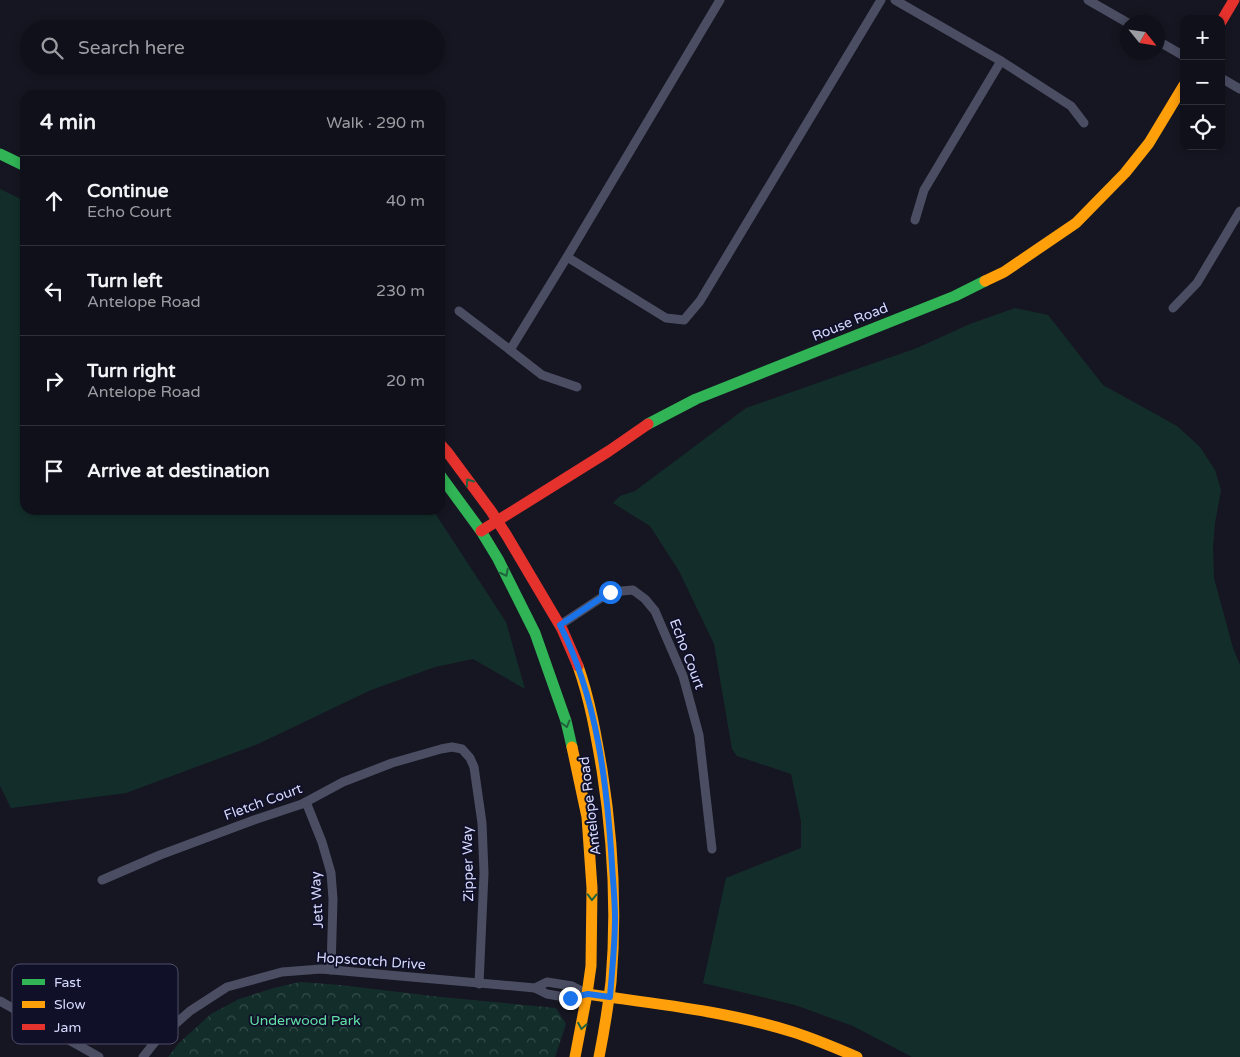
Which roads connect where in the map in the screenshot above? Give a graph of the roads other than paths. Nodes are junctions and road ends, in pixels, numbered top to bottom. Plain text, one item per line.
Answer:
1 (720, 0) edge
2 (881, 0) edge
3 (895, 0) edge
4 (1088, 0) edge
5 (1234, 0) edge
6 (1225, 15) edge
7 (1120, 18) edge
8 (1165, 45) edge
9 (1180, 54) edge
10 (1001, 62) junction
11 (1225, 80) edge
12 (1240, 89) edge
13 (1180, 92) edge
14 (1084, 123) dead end
15 (0, 154) edge
16 (20, 164) edge
17 (1240, 211) edge
18 (915, 220) dead end
19 (567, 257) junction
20 (1173, 308) dead end
21 (459, 311) dead end
22 (510, 350) junction
23 (577, 387) dead end
24 (445, 450) edge
25 (445, 482) edge
26 (498, 521) junction
27 (481, 531) junction
28 (560, 625) junction
29 (462, 749) joint
30 (306, 802) junction
31 (712, 850) dead end
32 (102, 880) dead end
33 (331, 970) junction
34 (479, 984) junction
35 (588, 994) junction
36 (610, 997) junction
37 (0, 1001) edge
38 (12, 1008) edge
39 (178, 1022) edge
40 (76, 1044) edge
41 (153, 1044) edge
42 (99, 1057) edge
43 (143, 1057) edge
44 (576, 1057) edge
45 (599, 1057) edge
46 (857, 1057) edge

1 - 19 street
2 - 19 street
3 - 10 street
4 - 7 street
5 - 6 street
8 - 9 street
10 - 14 street
10 - 18 street
11 - 12 street
13 - 26 street, Rouse Road
15 - 16 street
17 - 20 street
19 - 22 street
21 - 22 street
22 - 23 street
26 -> 24 street, Antelope Road
25 - 27 street, Antelope Road
26 - 27 street, Rouse Road
26 - 28 street, Antelope Road
27 -> 35 street, Antelope Road
28 - 31 street, Echo Court
28 - 36 street, Antelope Road
29 - 30 street, Fletch Court
29 - 34 street, Zipper Way
30 - 32 street, Fletch Court
30 - 33 street, Jett Way
33 - 34 street, Hopscotch Drive
33 - 39 street, Hopscotch Drive
34 - 35 street, Hopscotch Drive
35 - 36 street
35 -> 44 street
36 - 45 street
36 - 46 street
37 - 38 street
40 - 42 street
41 - 43 street, Hopscotch Drive

